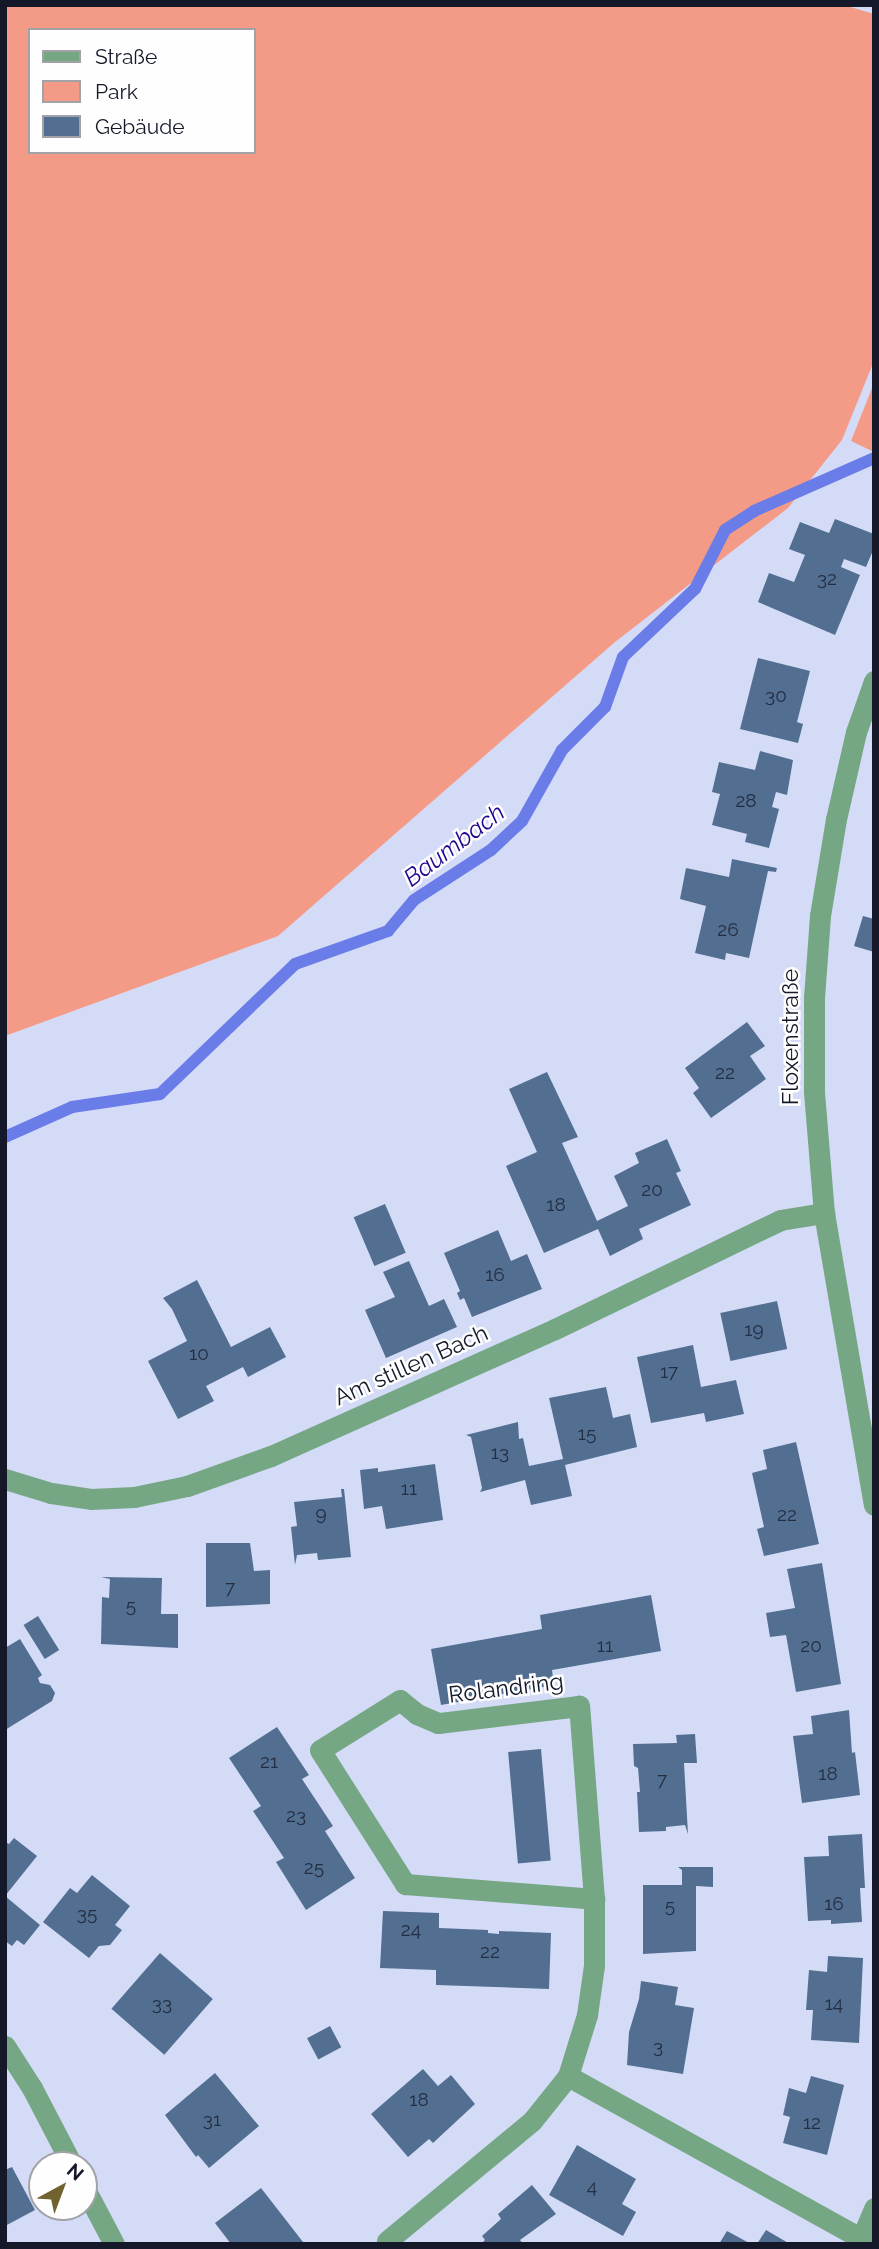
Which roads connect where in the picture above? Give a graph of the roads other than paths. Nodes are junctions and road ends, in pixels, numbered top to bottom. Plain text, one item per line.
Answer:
1 (874, 681) edge
2 (824, 1213) junction
3 (864, 1395) edge
4 (5, 1479) edge
5 (874, 1505) edge
6 (594, 1899) junction
7 (5, 2046) edge
8 (568, 2076) junction
9 (65, 2151) edge
10 (874, 2208) edge
11 (98, 2214) edge
12 (387, 2241) dead end
13 (860, 2241) edge
14 (114, 2244) edge

1 - 2 street, Floxenstraße
2 - 3 street, Floxenstraße
2 - 4 street, Am stillen Bach
3 - 5 street, Floxenstraße
6 - 6 street, Rolandring
6 - 8 street, Rolandring
7 - 9 street
8 - 12 street, Rolandring
8 - 13 street
10 - 13 street
11 - 14 street

